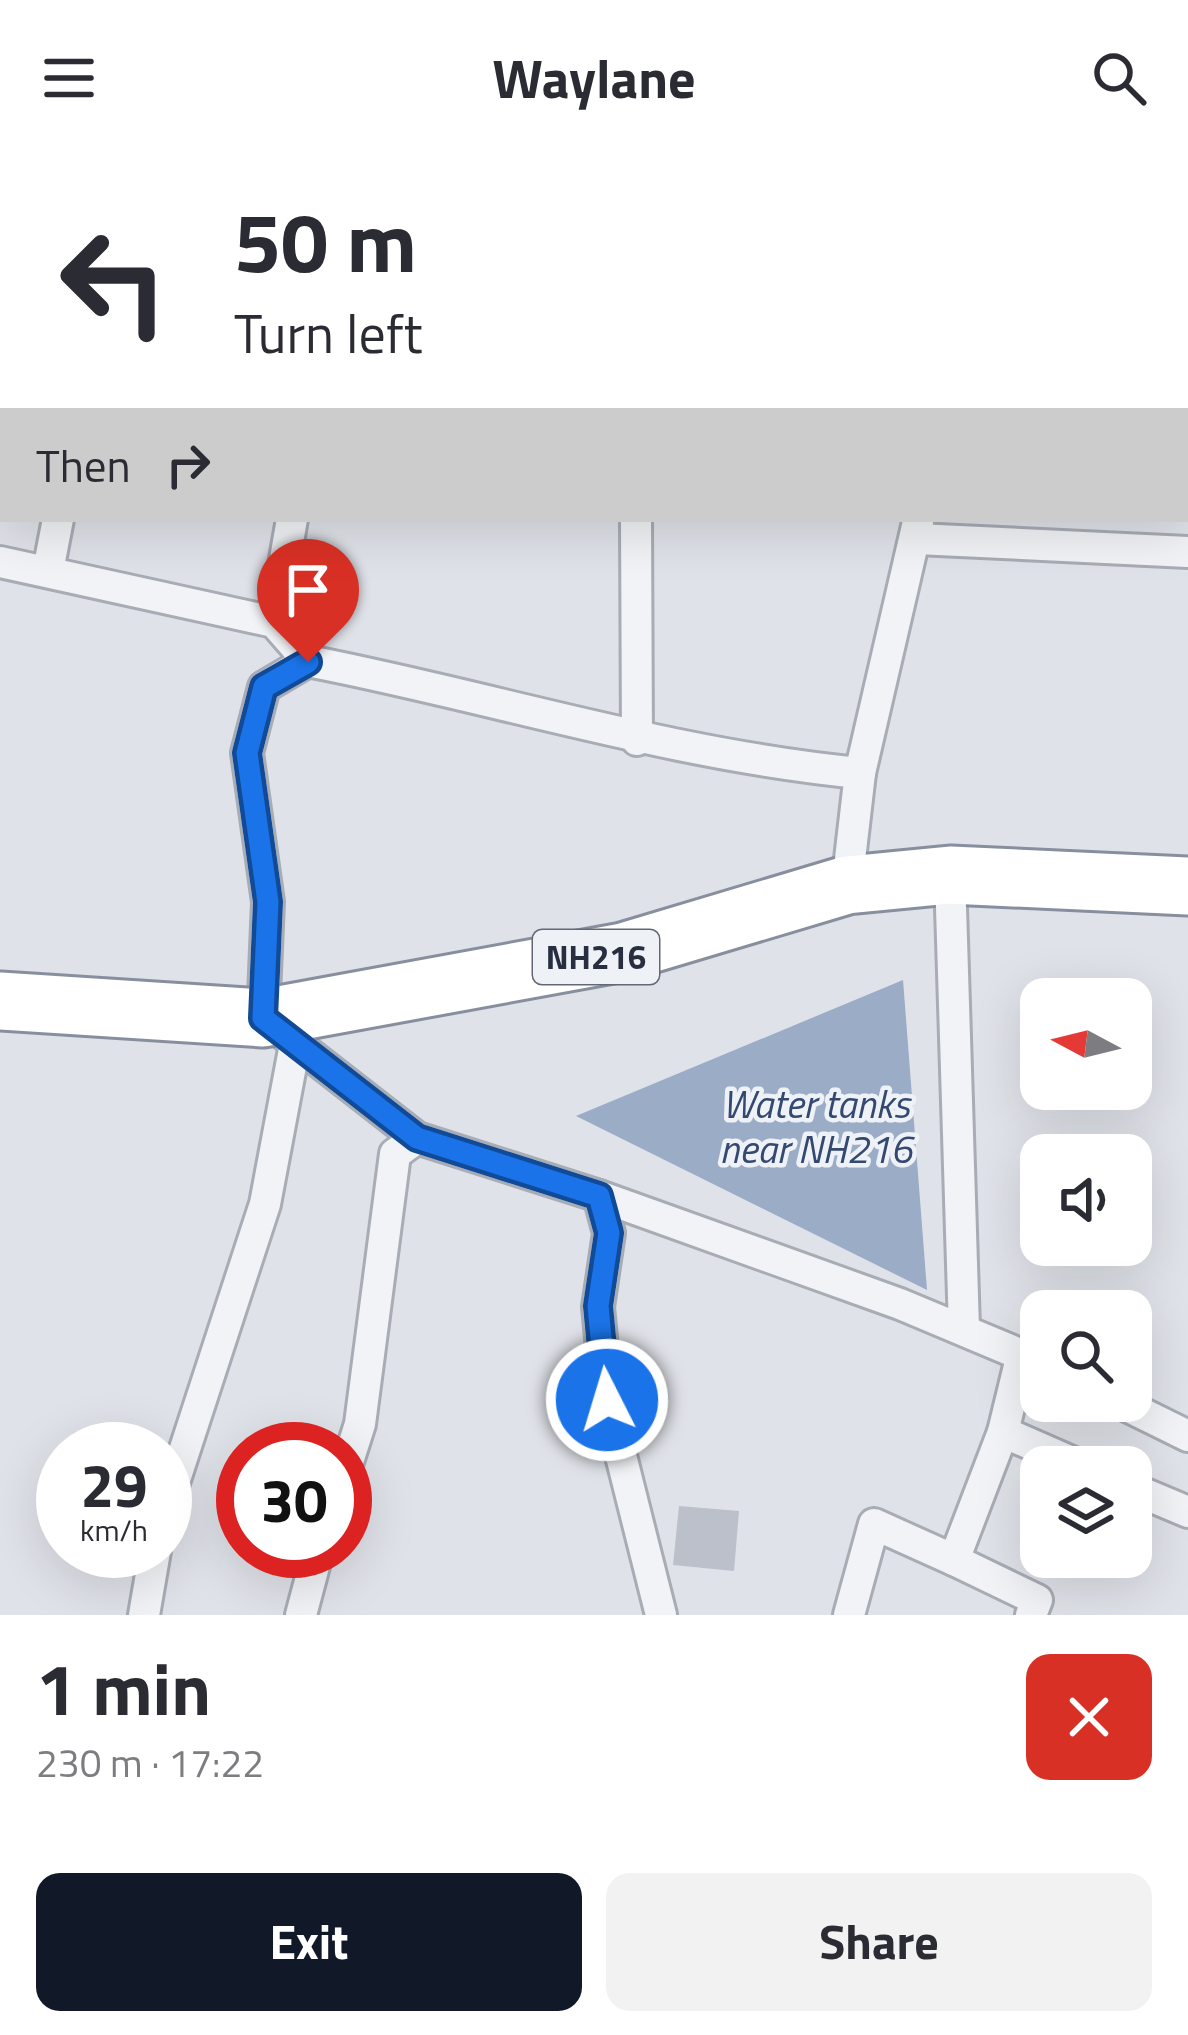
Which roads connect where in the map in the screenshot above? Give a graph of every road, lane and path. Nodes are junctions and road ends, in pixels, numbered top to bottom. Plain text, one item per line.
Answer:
1 (57, 522) edge
2 (291, 522) edge
3 (636, 522) edge
4 (917, 529) edge
5 (1188, 552) edge
6 (0, 562) edge
7 (48, 571) junction
8 (274, 622) junction
9 (308, 662) junction
10 (637, 740) junction
11 (860, 773) junction
12 (950, 875) junction
13 (847, 885) junction
14 (1188, 886) edge
15 (0, 1001) edge
16 (280, 1029) junction
17 (417, 1138) junction
18 (599, 1196) junction
19 (964, 1329) junction
20 (1020, 1354) edge
21 (1020, 1389) edge
22 (1152, 1418) edge
23 (360, 1422) edge
24 (192, 1427) edge
25 (1003, 1432) junction
26 (1188, 1436) edge
27 (1035, 1446) edge
28 (1152, 1497) edge
29 (1188, 1512) edge
30 (954, 1560) junction
31 (150, 1578) edge
32 (311, 1578) edge
33 (144, 1615) edge
34 (301, 1615) edge
35 (661, 1615) edge
36 (849, 1615) edge
37 (1031, 1615) edge

1 - 7 street
2 - 8 street
3 - 10 street
4 - 5 street
4 - 11 street
6 - 7 street
7 - 8 street
8 - 9 street
9 - 10 street
9 - 16 street
10 - 11 street
11 - 13 street
12 - 13 highway, NH216
12 - 14 highway, NH216
12 - 19 street
13 - 16 highway, NH216
15 - 16 highway, NH216
16 - 17 street
16 - 24 street
17 - 18 street
17 - 23 street
18 - 19 street
18 - 35 street
19 - 20 street
21 - 25 street
22 - 26 street
25 - 27 street
25 - 30 street
28 - 29 street
30 - 36 street
30 - 37 street
31 - 33 street
32 - 34 street

